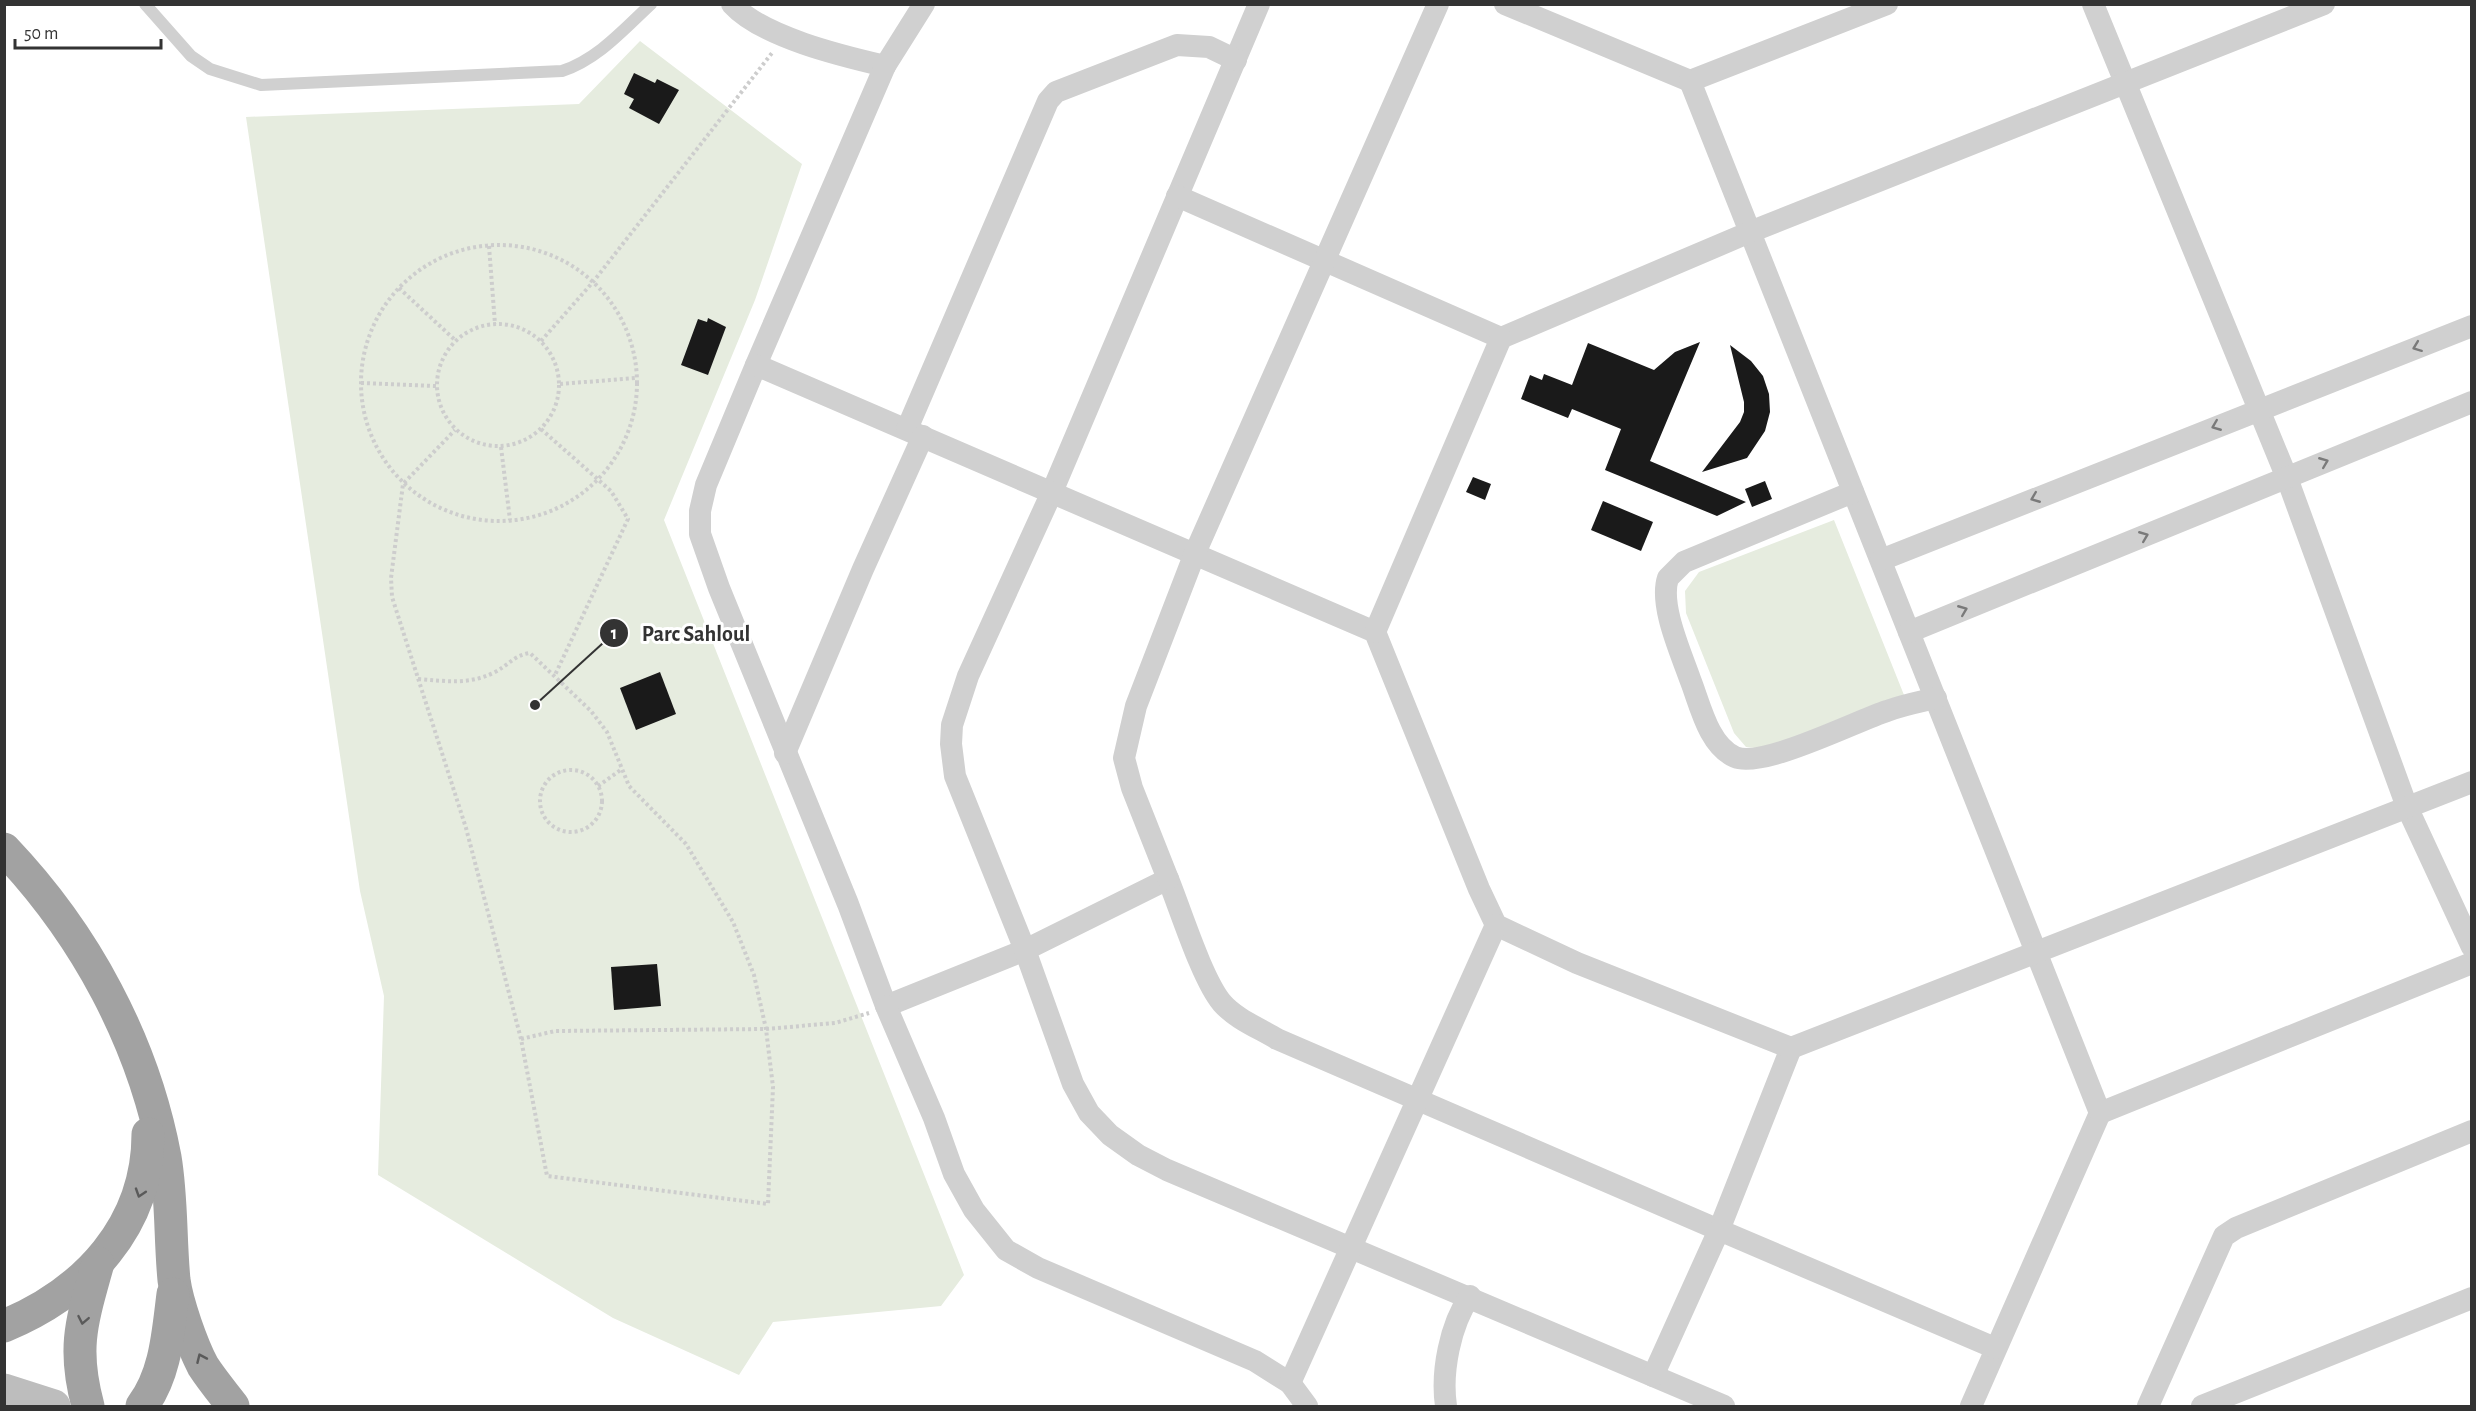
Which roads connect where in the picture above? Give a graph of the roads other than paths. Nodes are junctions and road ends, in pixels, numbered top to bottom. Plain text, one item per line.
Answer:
1 (145, 4) edge
2 (651, 4) edge
3 (732, 4) edge
4 (924, 4) edge
5 (1259, 4) edge
6 (1438, 4) edge
7 (1505, 4) edge
8 (1887, 4) edge
9 (2093, 4) edge
10 (2324, 4) edge
11 (1236, 60) junction
12 (885, 66) junction
13 (1690, 81) junction
14 (2127, 84) junction
15 (1177, 196) junction
16 (1750, 232) junction
17 (1326, 263) junction
18 (2472, 326) edge
19 (1502, 338) junction
20 (756, 365) junction
21 (2472, 402) edge
22 (2258, 409) junction
23 (915, 432) junction
24 (2287, 478) junction
25 (1052, 492) junction
26 (1854, 492) junction
27 (1195, 553) junction
28 (1881, 560) junction
29 (1375, 632) junction
30 (1909, 632) junction
31 (1936, 699) junction
32 (785, 753) junction
33 (2472, 782) edge
34 (2407, 807) junction
35 (4, 849) edge
36 (1168, 879) junction
37 (1496, 925) junction
38 (2472, 947) edge
39 (1025, 950) junction
40 (2036, 952) junction
41 (2472, 963) edge
42 (886, 1006) junction
43 (1791, 1048) junction
44 (148, 1093) junction
45 (1416, 1098) junction
46 (2100, 1113) junction
47 (2472, 1131) edge
48 (1719, 1230) junction
49 (1352, 1247) junction
50 (98, 1263) junction
51 (174, 1282) junction
52 (1470, 1296) junction
53 (2472, 1298) edge
54 (4, 1326) edge
55 (1995, 1347) junction
56 (1653, 1376) junction
57 (1290, 1383) junction
58 (4, 1390) edge
59 (54, 1407) edge
60 (88, 1407) edge
61 (142, 1407) edge
62 (233, 1407) edge
63 (1307, 1407) edge
64 (1446, 1407) edge
65 (1724, 1407) edge
66 (1971, 1407) edge
67 (2148, 1407) edge
68 (2202, 1407) edge

1 - 2 lane
3 - 12 street
4 - 12 street
5 - 11 street
6 - 17 street
7 - 13 street
8 - 13 street
9 - 14 street
10 - 14 street
11 - 15 street
11 - 23 street
12 - 20 street
13 - 16 street
14 - 16 street
14 - 22 street
15 - 17 street
15 - 25 street
16 - 19 street
16 - 26 street
17 - 19 street
17 - 27 street
18 -> 22 street
19 - 29 street
20 - 23 street
20 - 32 street
24 -> 21 street
22 - 24 street
22 -> 28 street
23 - 25 street
23 - 32 street
30 -> 24 street
24 - 34 street
25 - 27 street
25 - 39 street
26 - 28 street
26 - 31 street
27 - 29 street
27 - 36 street
28 - 30 street
29 - 37 street
30 - 31 street
31 - 40 street
32 - 42 street
33 - 34 street
34 - 38 street
34 - 40 street
35 - 44 highway
36 - 39 street
36 - 45 street
37 - 43 street
37 - 45 street
39 - 42 street
39 - 49 street
40 - 43 street
40 - 46 street
41 - 46 street
42 - 57 street
43 - 48 street
44 -> 50 highway
44 - 51 highway
45 - 48 street
45 - 49 street
46 - 55 street
47 - 67 street
48 - 55 street
48 - 56 street
49 - 52 street
49 - 57 street
50 - 54 highway
50 -> 60 highway
51 - 61 highway
62 -> 51 highway
52 - 56 street
52 - 64 street
53 - 68 street
55 - 66 street
56 - 65 street
57 - 63 street
58 - 59 main road

